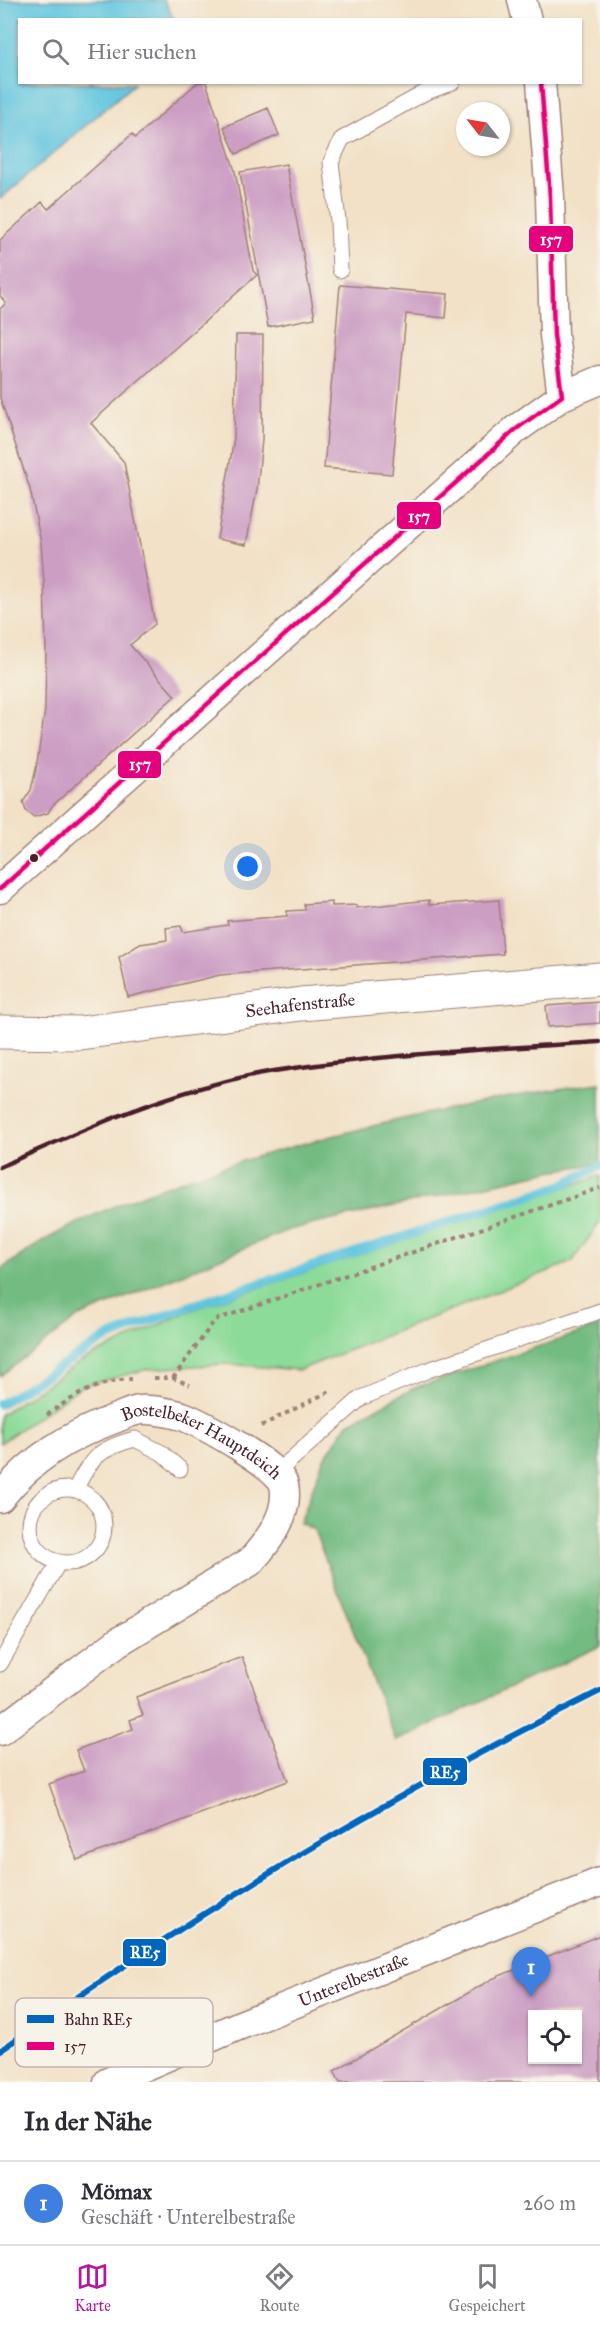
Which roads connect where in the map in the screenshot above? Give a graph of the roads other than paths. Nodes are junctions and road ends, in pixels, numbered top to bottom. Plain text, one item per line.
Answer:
1 (522, 0) edge
2 (526, 18) edge
3 (448, 84) edge
4 (541, 84) edge
5 (340, 270) dead end
6 (600, 380) edge
7 (562, 396) junction
8 (0, 889) edge
9 (600, 979) edge
10 (0, 1032) edge
11 (600, 1311) edge
12 (180, 1469) dead end
13 (277, 1472) junction
14 (75, 1490) junction
15 (0, 1498) edge
16 (58, 1562) junction
17 (0, 1664) edge
18 (0, 1731) edge
19 (600, 1882) edge
20 (213, 2037) edge
21 (143, 2067) edge
22 (108, 2082) edge

1 - 2 street
3 - 5 lane
4 - 7 street
6 - 7 street
7 - 8 street
9 - 10 main road, Seehafenstraße
11 - 13 lane
12 - 14 lane
13 - 15 street, Bostelbeker Hauptdeich
13 - 18 street, Bostelbeker Hauptdeich
14 - 16 lane
14 - 16 lane
16 - 17 lane
19 - 20 street, Unterelbestraße
21 - 22 street, Unterelbestraße

